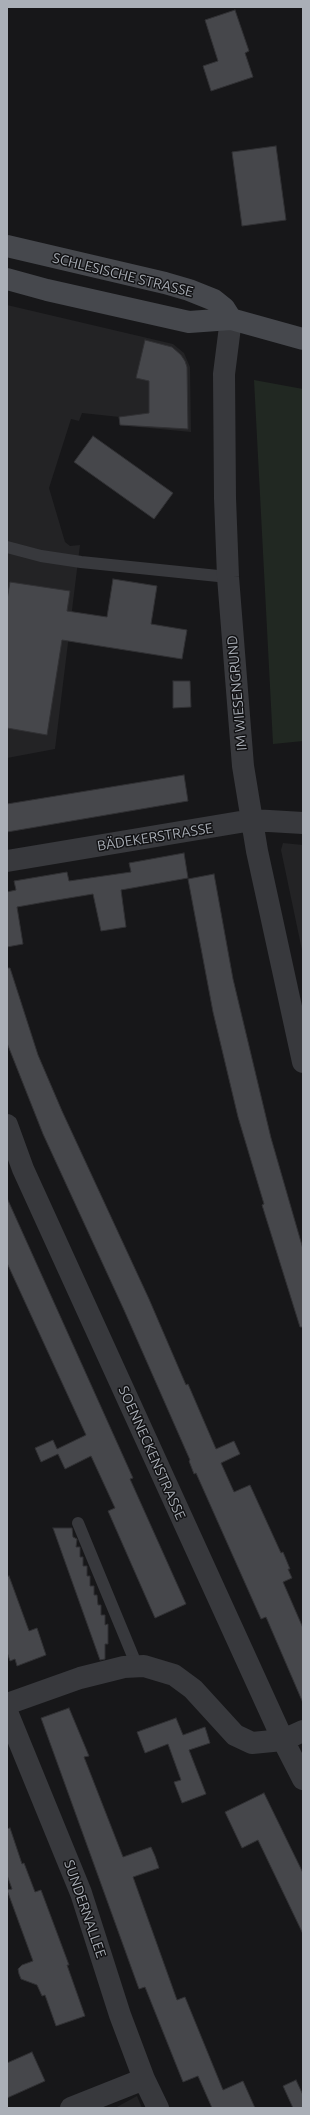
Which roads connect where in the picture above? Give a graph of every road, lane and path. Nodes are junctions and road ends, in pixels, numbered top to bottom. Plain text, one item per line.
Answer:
1 (7, 246) edge
2 (7, 279) edge
3 (231, 319) junction
4 (303, 339) edge
5 (7, 547) edge
6 (228, 577) junction
7 (252, 820) junction
8 (303, 823) edge
9 (7, 861) edge
10 (303, 1062) edge
11 (7, 1124) edge
12 (78, 1523) dead end
13 (137, 1666) junction
14 (7, 1704) edge
15 (7, 1712) edge
16 (303, 1732) edge
17 (283, 1740) junction
18 (303, 1780) edge
19 (144, 2079) junction
20 (71, 2108) edge
21 (158, 2108) edge

1 - 3 main road, SCHLESISCHE STRASSE
2 - 3 main road
3 - 4 main road
3 - 6 street, IM WIESENGRUND
5 - 6 lane
6 - 7 street, IM WIESENGRUND
7 - 8 street, BÄDEKERSTRASSE
7 - 9 street, BÄDEKERSTRASSE
7 - 10 street, IM WIESENGRUND
11 - 17 street, SOENNECKENSTRASSE
12 - 13 lane
13 - 14 street
13 - 17 street
15 - 19 street, SUNDERNALLEE
16 - 17 street
17 - 18 street, SOENNECKENSTRASSE
19 - 20 street
19 - 21 street, SUNDERNALLEE

